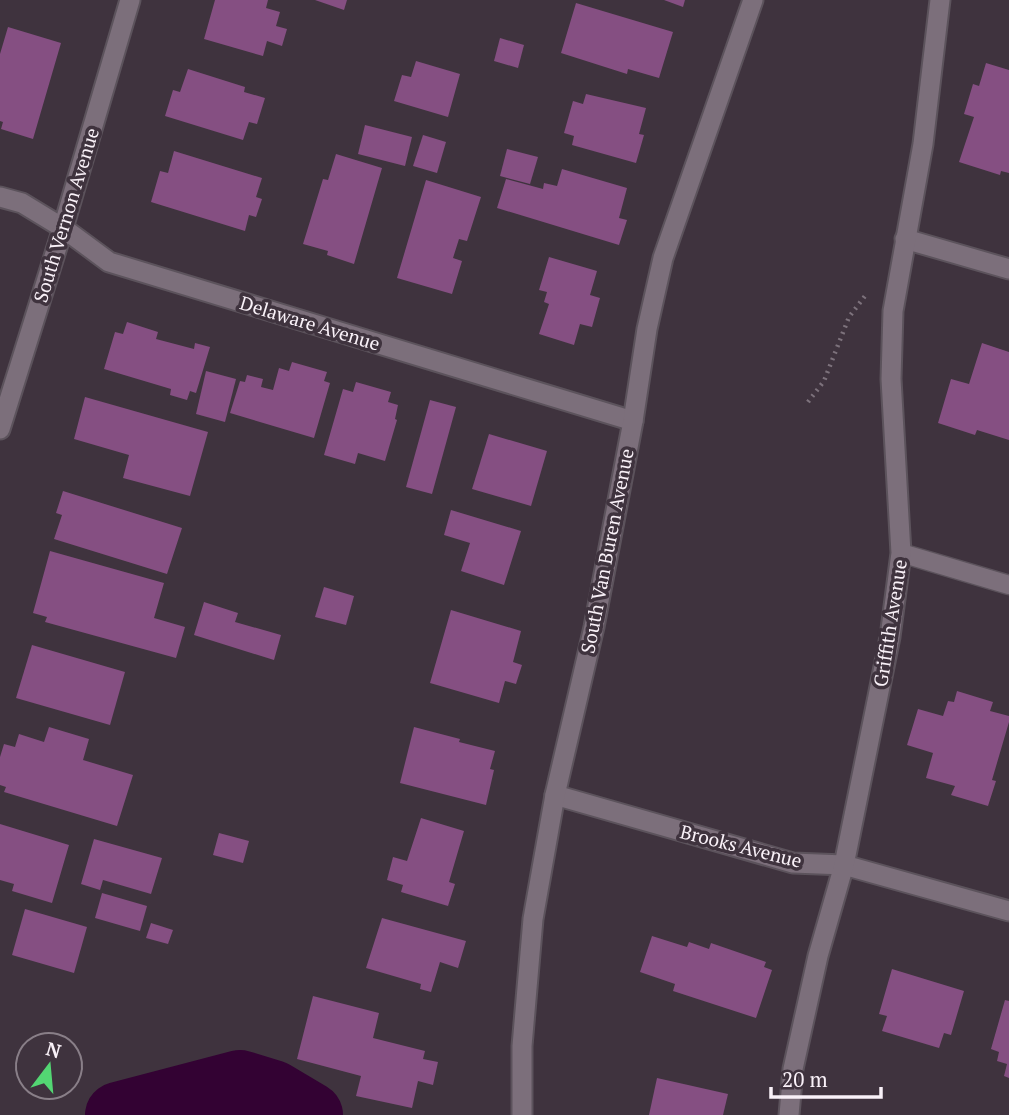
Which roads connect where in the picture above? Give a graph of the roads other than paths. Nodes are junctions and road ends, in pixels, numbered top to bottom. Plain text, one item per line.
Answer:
1 (130, 0) edge
2 (753, 0) edge
3 (940, 0) edge
4 (0, 197) edge
5 (63, 228) junction
6 (905, 239) junction
7 (1009, 269) edge
8 (633, 421) junction
9 (0, 429) edge
10 (901, 553) junction
11 (1009, 585) edge
12 (555, 794) junction
13 (844, 865) junction
14 (1009, 911) edge
15 (522, 1115) edge
16 (789, 1115) edge

1 - 5 street, South Vernon Avenue
2 - 8 street, South Van Buren Avenue
3 - 6 street, Griffith Avenue
4 - 5 street, Delaware Avenue
5 - 8 street, Delaware Avenue
5 - 9 street, South Vernon Avenue
6 - 7 street
6 - 10 street, Griffith Avenue
8 - 12 street, South Van Buren Avenue
10 - 11 lane
10 - 13 street, Griffith Avenue
12 - 13 street, Brooks Avenue
12 - 15 street, South Van Buren Avenue
13 - 14 street, Brooks Avenue
13 - 16 street, Griffith Avenue

